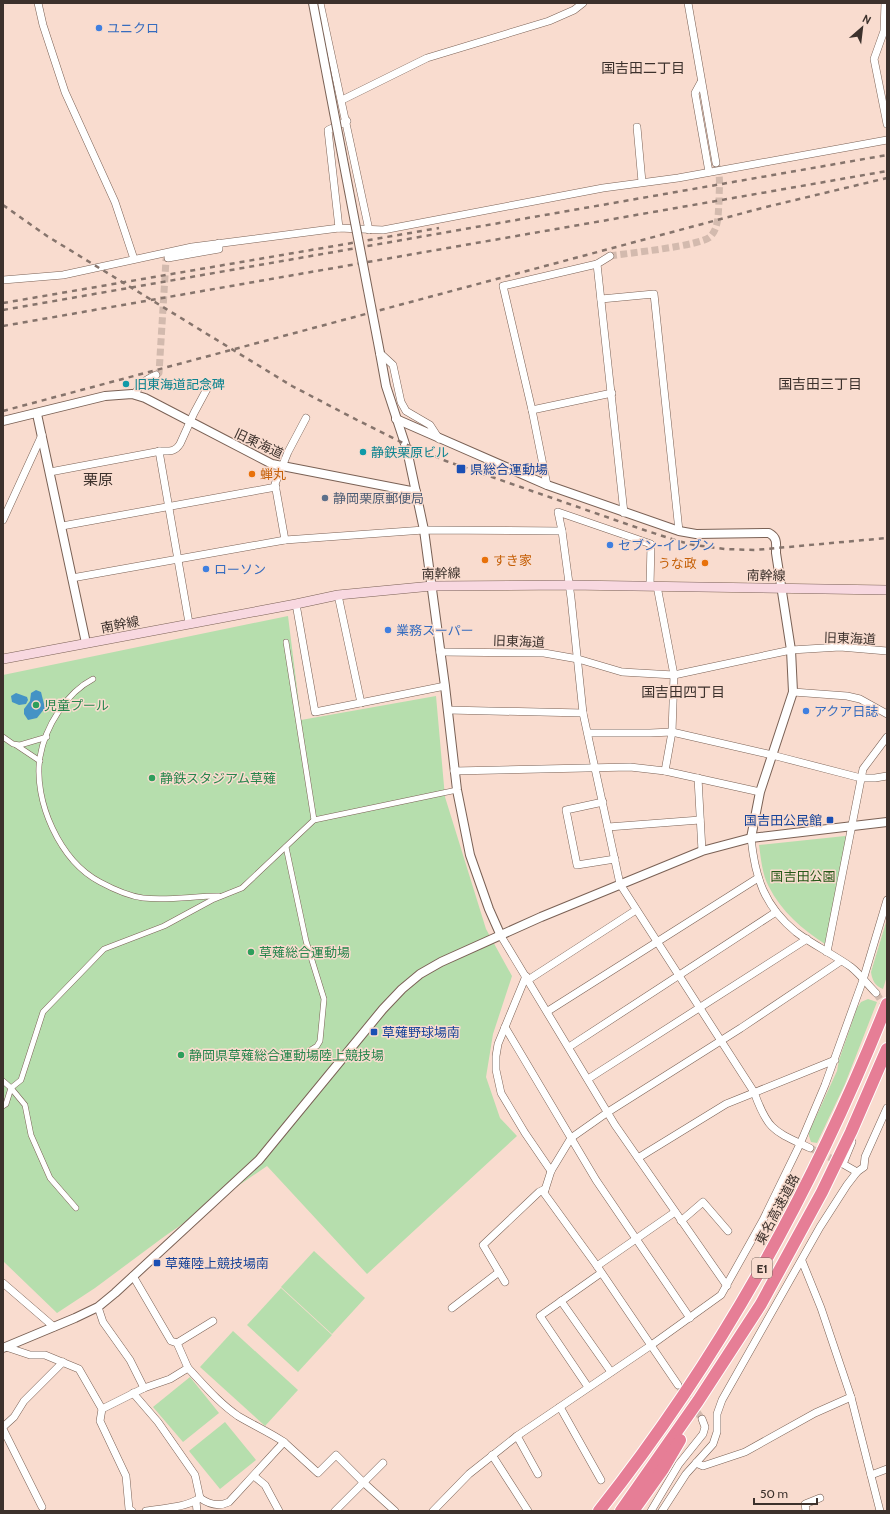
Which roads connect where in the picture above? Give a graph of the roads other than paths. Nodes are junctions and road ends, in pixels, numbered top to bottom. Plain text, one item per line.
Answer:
1 (38, 3) edge
2 (313, 3) edge
3 (320, 3) edge
4 (583, 3) edge
5 (688, 3) edge
6 (885, 3) edge
7 (701, 82) junction
8 (342, 100) junction
9 (347, 121) junction
10 (887, 124) edge
11 (637, 127) dead end
12 (887, 140) edge
13 (716, 163) tunnel mouth
14 (709, 172) junction
15 (642, 182) junction
16 (339, 228) junction
17 (369, 230) junction
18 (219, 243) junction
19 (610, 256) tunnel mouth
20 (168, 258) dead end
21 (134, 259) junction
22 (597, 264) junction
23 (3, 280) edge
24 (601, 299) junction
25 (380, 353) junction
26 (156, 376) dead end
27 (208, 387) dead end
28 (612, 393) junction
29 (135, 394) junction
30 (532, 410) junction
31 (37, 414) junction
32 (306, 418) dead end
33 (396, 419) junction
34 (3, 421) edge
35 (190, 422) junction
36 (42, 435) junction
37 (439, 439) junction
38 (159, 451) junction
39 (281, 467) junction
40 (50, 472) junction
41 (547, 485) junction
42 (276, 487) junction
43 (416, 492) junction
44 (169, 506) junction
45 (624, 512) junction
46 (3, 520) edge
47 (62, 526) junction
48 (424, 530) junction
49 (562, 531) junction
50 (680, 531) junction
51 (285, 540) junction
52 (178, 559) junction
53 (72, 578) junction
54 (569, 585) junction
55 (432, 586) junction
56 (654, 586) junction
57 (782, 588) junction
58 (887, 590) edge
59 (338, 595) junction
60 (296, 604) junction
61 (188, 623) junction
62 (286, 642) dead end
63 (86, 643) junction
64 (791, 650) junction
65 (887, 651) edge
66 (440, 652) junction
67 (3, 658) edge
68 (578, 659) junction
69 (674, 675) junction
70 (94, 679) dead end
71 (445, 686) junction
72 (793, 692) junction
73 (361, 703) junction
74 (448, 710) junction
75 (583, 713) junction
76 (887, 714) edge
77 (672, 732) junction
78 (588, 733) junction
79 (3, 737) edge
80 (47, 737) junction
81 (887, 737) edge
82 (13, 744) junction
83 (772, 755) junction
84 (40, 761) junction
85 (596, 768) junction
86 (454, 771) junction
87 (665, 771) junction
88 (887, 776) edge
89 (698, 778) junction
90 (860, 778) junction
91 (456, 790) junction
92 (760, 792) junction
93 (603, 802) junction
94 (314, 820) junction
95 (700, 820) junction
96 (887, 822) edge
97 (852, 826) junction
98 (608, 827) junction
99 (751, 838) junction
100 (286, 847) junction
101 (702, 851) junction
102 (615, 859) junction
103 (758, 878) junction
104 (620, 884) junction
105 (221, 896) junction
106 (887, 900) edge
107 (636, 910) junction
108 (776, 912) junction
109 (501, 936) junction
110 (807, 939) junction
111 (657, 943) junction
112 (827, 952) junction
113 (840, 961) junction
114 (678, 976) junction
115 (527, 978) junction
116 (863, 980) junction
117 (876, 994) tunnel mouth
118 (887, 1004) edge
119 (699, 1008) junction
120 (548, 1011) junction
121 (505, 1027) junction
122 (720, 1040) junction
123 (569, 1047) junction
124 (887, 1049) edge
125 (309, 1051) dead end
126 (835, 1060) junction
127 (887, 1062) edge
128 (588, 1079) junction
129 (3, 1081) edge
130 (11, 1088) junction
131 (754, 1092) junction
132 (3, 1106) edge
133 (887, 1108) edge
134 (608, 1112) junction
135 (571, 1138) junction
136 (800, 1144) junction
137 (810, 1148) tunnel mouth
138 (638, 1158) junction
139 (552, 1171) junction
140 (857, 1172) junction
141 (545, 1188) junction
142 (76, 1208) dead end
143 (675, 1212) junction
144 (681, 1221) junction
145 (728, 1231) dead end
146 (636, 1239) junction
147 (802, 1261) junction
148 (597, 1266) junction
149 (499, 1272) junction
150 (601, 1273) junction
151 (133, 1276) junction
152 (505, 1282) dead end
153 (3, 1283) edge
154 (727, 1286) junction
155 (561, 1301) junction
156 (761, 1304) junction
157 (98, 1307) junction
158 (452, 1308) dead end
159 (690, 1318) junction
160 (213, 1321) dead end
161 (54, 1327) junction
162 (177, 1343) junction
163 (650, 1346) junction
164 (4, 1347) edge
165 (63, 1362) junction
166 (188, 1368) junction
167 (611, 1372) junction
168 (678, 1385) tunnel mouth
169 (588, 1387) junction
170 (144, 1388) junction
171 (133, 1393) junction
172 (850, 1397) junction
173 (560, 1408) junction
174 (102, 1409) junction
175 (702, 1419) tunnel mouth
176 (3, 1428) edge
177 (517, 1436) junction
178 (284, 1442) junction
179 (492, 1455) junction
180 (383, 1463) dead end
181 (696, 1463) junction
182 (887, 1469) edge
183 (538, 1474) dead end
184 (871, 1475) junction
185 (254, 1476) junction
186 (601, 1480) dead end
187 (363, 1482) junction
188 (820, 1498) dead end
189 (198, 1500) junction
190 (42, 1506) dead end
191 (223, 1508) edge
192 (132, 1511) edge
193 (146, 1511) edge
194 (197, 1511) edge
195 (279, 1511) edge
196 (335, 1511) edge
197 (395, 1511) edge
198 (432, 1511) edge
199 (528, 1511) edge
200 (599, 1511) edge
201 (621, 1511) edge
202 (633, 1511) edge
203 (651, 1511) edge
204 (662, 1511) edge
205 (806, 1511) edge
206 (880, 1511) edge

1 - 21 street
2 - 25 street, bridge
3 - 8 street
4 - 8 street
5 - 7 street
6 - 10 street
7 - 13 street
7 - 14 street
8 - 9 street
9 - 16 street
9 - 17 street
11 - 15 street
12 - 14 street
14 - 15 street
15 - 17 street
16 - 17 street
16 - 18 street
18 - 20 street
18 - 21 street
19 - 22 street
21 - 23 street
22 - 24 street
22 - 30 street
24 - 28 street
24 - 50 street
25 - 33 street
25 - 37 street
26 - 29 street
27 - 35 street
28 - 30 street
28 - 45 street
29 - 31 street
29 - 35 street, 旧東海道
30 - 41 street
31 - 34 street
31 - 36 street
32 - 39 street
33 - 37 street
33 - 43 street
35 - 38 street
35 - 39 street, 旧東海道
36 - 40 street
36 - 46 street
37 - 41 street
38 - 40 street
38 - 44 street
39 - 42 street
39 - 43 street, 旧東海道
40 - 47 street
41 - 45 street
42 - 44 street
42 - 51 street
43 - 48 street
44 - 47 street
44 - 52 street
45 - 50 street
47 - 53 street
48 - 49 street
48 - 51 street
48 - 55 street
49 - 54 street
49 - 56 street
50 - 57 street
51 - 52 street
52 - 53 street
52 - 61 street
53 - 63 street
54 - 55 main road, 南幹線
54 - 56 main road, 南幹線
54 - 68 street
55 - 59 main road, 南幹線
55 - 66 street
56 - 57 main road, 南幹線
56 - 69 street
57 - 58 main road, 南幹線
57 - 64 street
59 - 60 main road, 南幹線
59 - 73 street
60 - 61 main road, 南幹線
60 - 73 street
61 - 63 main road, 南幹線
62 - 94 street
63 - 67 main road, 南幹線
64 - 65 street, 旧東海道
64 - 69 street, 旧東海道
64 - 72 street
66 - 68 street, 旧東海道
66 - 71 street
68 - 69 street, 旧東海道
68 - 75 street
69 - 77 street
70 - 80 street
71 - 73 street
71 - 74 street
72 - 76 street
72 - 83 street
74 - 75 street
74 - 86 street
75 - 78 street
77 - 78 street
77 - 83 street
77 - 87 street
78 - 85 street
79 - 82 street
80 - 82 street
80 - 84 street
81 - 90 street
82 - 84 street
83 - 90 street
83 - 92 street
84 - 105 street
85 - 86 street
85 - 87 street
85 - 93 street
86 - 91 street
87 - 89 street
88 - 90 street
89 - 92 street
89 - 95 street
90 - 97 street
91 - 94 street
91 - 109 street
92 - 99 street
93 - 98 street
93 - 102 street
94 - 100 street
95 - 98 street
95 - 101 street
96 - 97 street
97 - 99 street
97 - 112 street
98 - 102 street
99 - 101 street
99 - 103 street
100 - 105 street
100 - 125 street
101 - 104 street
102 - 104 street
103 - 108 street
103 - 111 street
104 - 107 street
104 - 109 street
105 - 130 street
106 - 116 street
107 - 111 street
107 - 115 street
108 - 110 street
108 - 114 street
109 - 115 street
109 - 151 street
110 - 112 street
110 - 119 street
111 - 114 street
111 - 120 street
112 - 113 street
113 - 116 street
113 - 122 street
114 - 119 street
114 - 123 street
115 - 120 street
115 - 121 street
116 - 117 street
116 - 126 street
118 - 200 highway, 東名高速道路 / E1
119 - 122 street
119 - 128 street
120 - 123 street
121 - 135 street
121 - 139 street
122 - 131 street
122 - 134 street
123 - 128 street
124 - 156 highway, E1
126 - 131 street
126 - 136 street
127 - 140 street
128 - 134 street
129 - 130 street
130 - 132 street
130 - 142 street
131 - 136 street
131 - 138 street
133 - 140 street
134 - 135 street
134 - 138 street
135 - 139 street
135 - 146 street
136 - 137 street
136 - 154 street
138 - 143 street
139 - 141 street
140 - 147 street
141 - 148 street
141 - 149 street
143 - 144 street
143 - 146 street
144 - 145 street
144 - 154 street
146 - 148 street
146 - 159 street
147 - 172 street
147 - 181 street
148 - 150 street
149 - 152 street
149 - 158 street
150 - 155 street
150 - 163 street
151 - 157 street
151 - 162 street
153 - 161 street
154 - 159 street
155 - 167 street
155 - 169 street
156 - 201 highway, E1
156 - 202 highway
157 - 161 street
157 - 170 street
159 - 163 street
160 - 162 street
161 - 164 street
162 - 166 street
163 - 167 street
163 - 168 street
164 - 165 street
165 - 174 street
165 - 176 street
166 - 170 street
166 - 178 street
167 - 169 street
169 - 173 street
170 - 171 street
171 - 174 street
171 - 189 street
172 - 181 street
172 - 184 street
173 - 177 street
173 - 186 street
174 - 192 street
175 - 203 street
176 - 190 street
177 - 179 street
177 - 183 street
178 - 185 street
178 - 187 street
179 - 198 street
179 - 199 street
180 - 187 street
181 - 204 street
182 - 184 street
184 - 206 street
185 - 191 street
185 - 195 street
187 - 196 street
187 - 197 street
188 - 205 street
189 - 191 street
189 - 193 street
189 - 194 street

